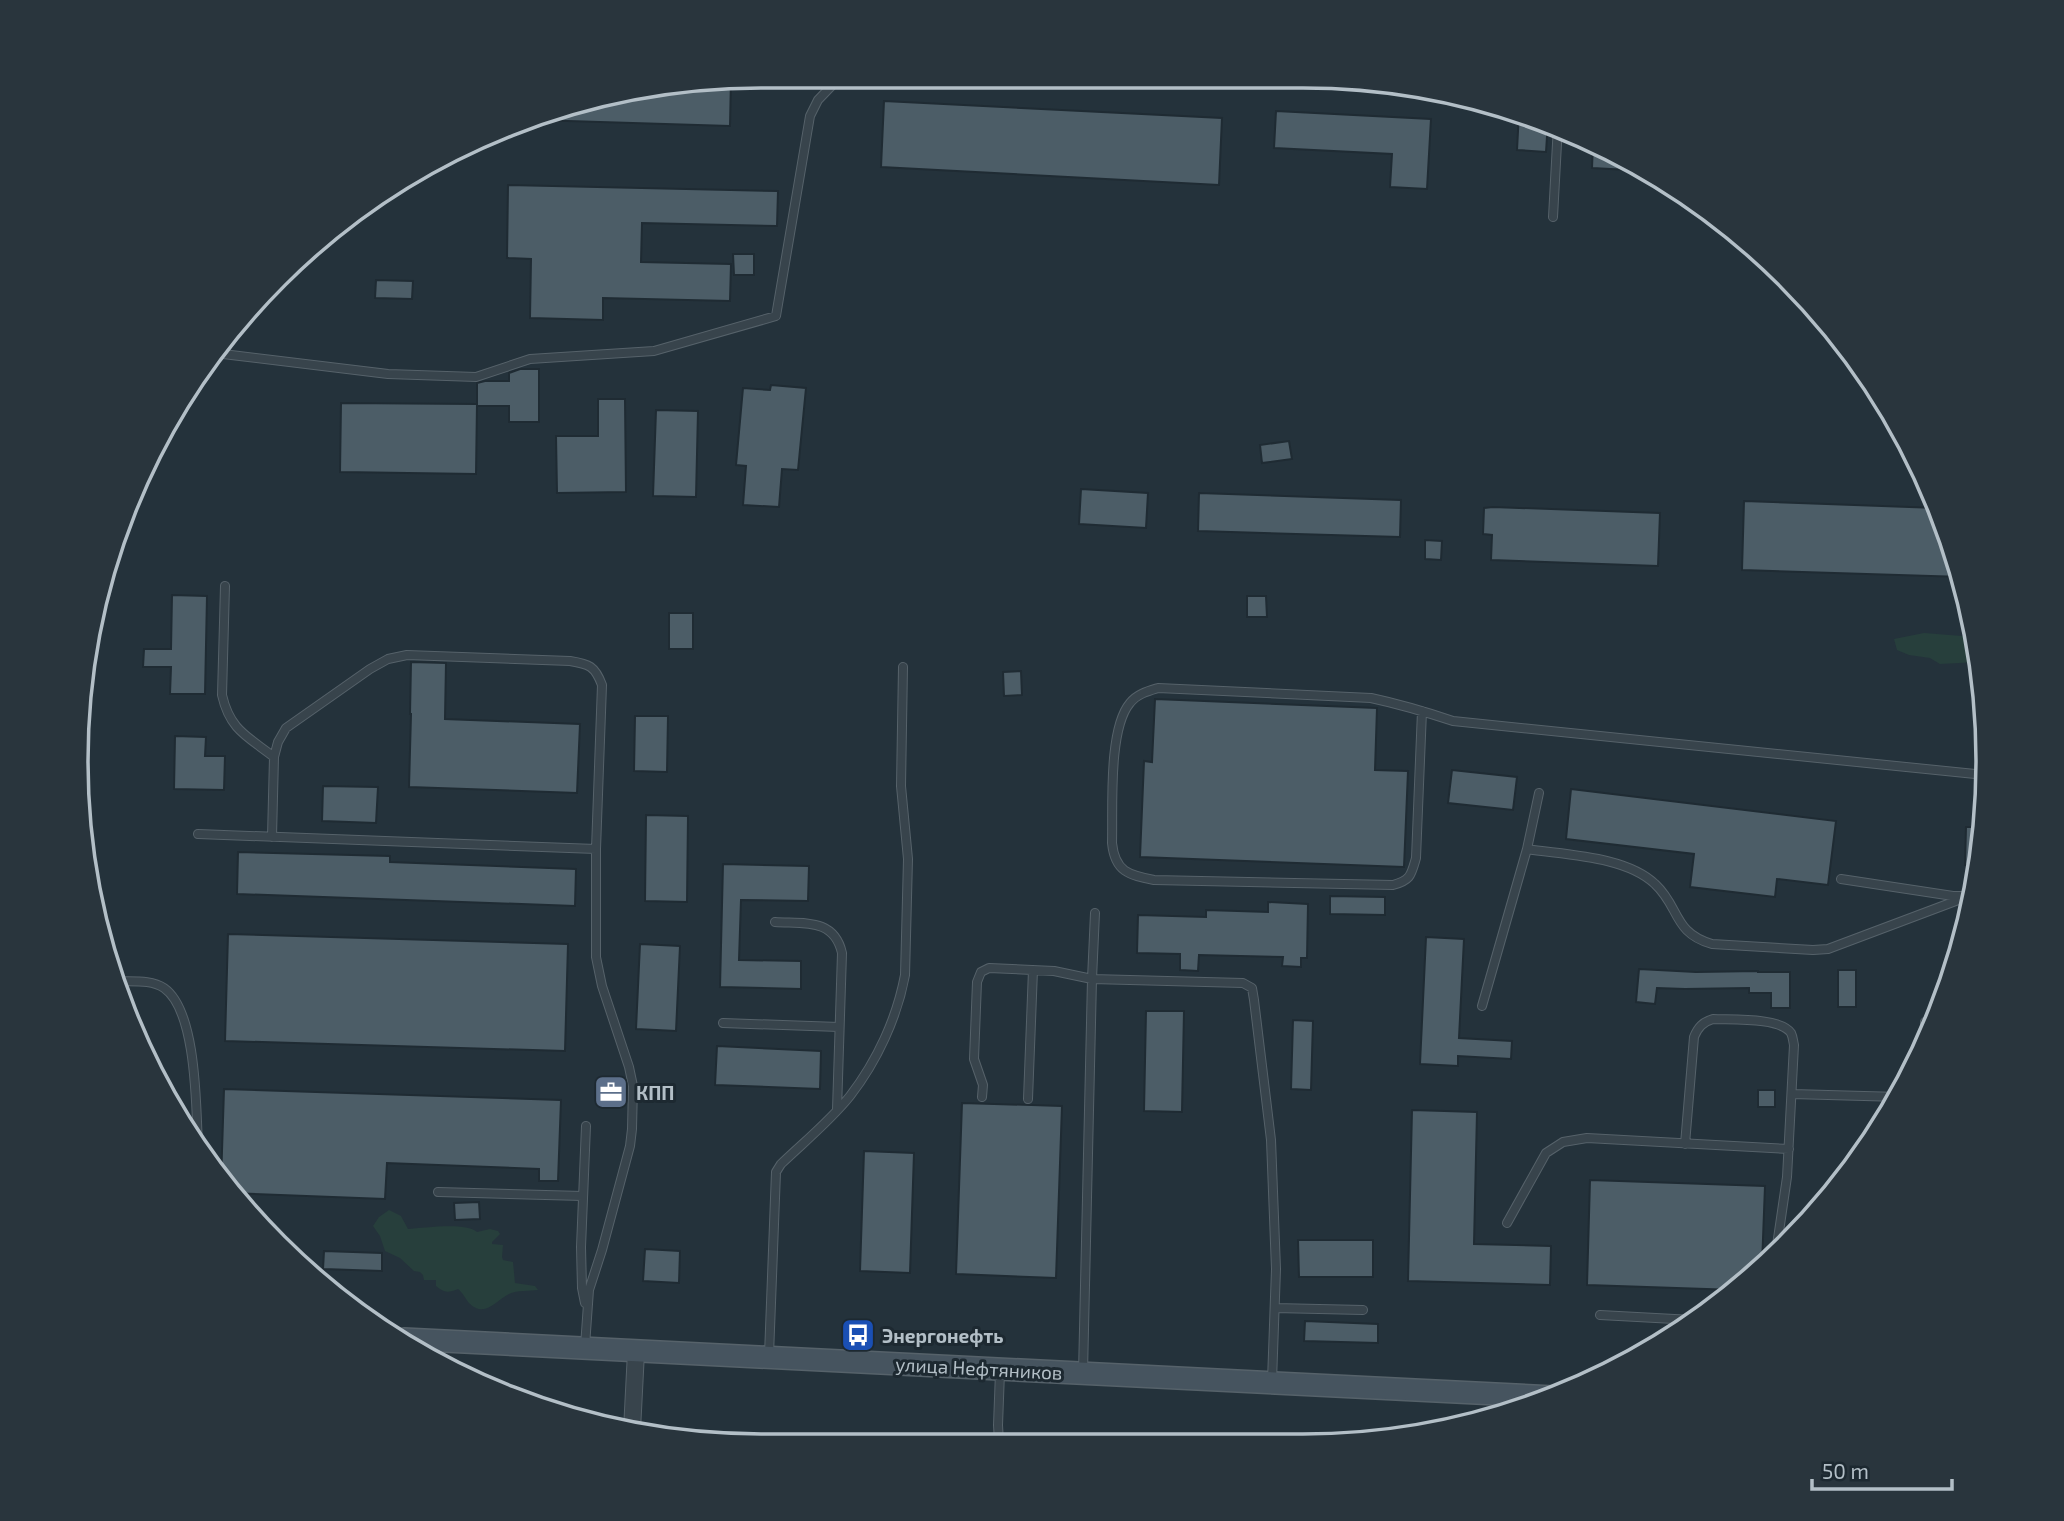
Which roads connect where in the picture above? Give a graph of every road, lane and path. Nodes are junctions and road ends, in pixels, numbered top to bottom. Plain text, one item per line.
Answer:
1 (830, 88) edge
2 (1557, 138) edge
3 (1553, 217) dead end
4 (225, 354) edge
5 (225, 586) dead end
6 (903, 667) dead end
7 (1422, 711) junction
8 (274, 757) junction
9 (1976, 774) edge
10 (1539, 793) dead end
11 (198, 834) dead end
12 (272, 837) junction
13 (596, 849) junction
14 (1527, 849) junction
15 (1841, 879) dead end
16 (1963, 895) edge
17 (1963, 898) edge
18 (1095, 912) dead end
19 (775, 922) dead end
20 (1033, 971) junction
21 (1092, 979) junction
22 (125, 982) edge
23 (1482, 1006) dead end
24 (723, 1023) dead end
25 (839, 1027) junction
26 (1792, 1094) junction
27 (982, 1097) dead end
28 (1886, 1097) edge
29 (1028, 1099) dead end
30 (837, 1110) junction
31 (586, 1126) dead end
32 (197, 1127) edge
33 (1685, 1144) junction
34 (1788, 1149) junction
35 (438, 1192) dead end
36 (583, 1196) junction
37 (1507, 1223) dead end
38 (1779, 1236) edge
39 (1275, 1308) junction
40 (586, 1309) junction
41 (1363, 1310) dead end
42 (1600, 1315) dead end
43 (1678, 1319) edge
44 (419, 1340) edge
45 (585, 1349) junction
46 (636, 1352) junction
47 (769, 1358) junction
48 (1000, 1368) junction
49 (1083, 1373) junction
50 (1272, 1383) junction
51 (1526, 1396) edge
52 (632, 1422) edge
53 (998, 1434) edge

1 - 4 lane
2 - 3 lane
5 - 8 lane
6 - 30 lane
7 - 7 lane
7 - 9 lane
8 - 12 lane
8 - 13 lane
10 - 14 lane
11 - 12 lane
12 - 13 lane
13 - 40 lane
14 - 17 lane
14 - 23 lane
15 - 16 lane
18 - 21 lane
19 - 25 lane
20 - 21 lane
20 - 27 lane
20 - 29 lane
21 - 39 lane
21 - 49 lane
22 - 32 lane
24 - 25 lane
25 - 30 lane
26 - 28 lane
26 - 33 lane
26 - 34 lane
30 - 47 lane
31 - 36 lane
33 - 34 lane
33 - 37 lane
34 - 38 lane
35 - 36 lane
36 - 40 lane
39 - 41 lane
39 - 50 lane
40 - 45 lane
42 - 43 lane
44 - 45 street, улица Нефтяников
45 - 46 street, улица Нефтяников
46 - 47 street, улица Нефтяников
46 - 52 street
47 - 48 street, улица Нефтяников
48 - 49 street, улица Нефтяников
48 - 53 lane
49 - 50 street, улица Нефтяников
50 - 51 street, улица Нефтяников

